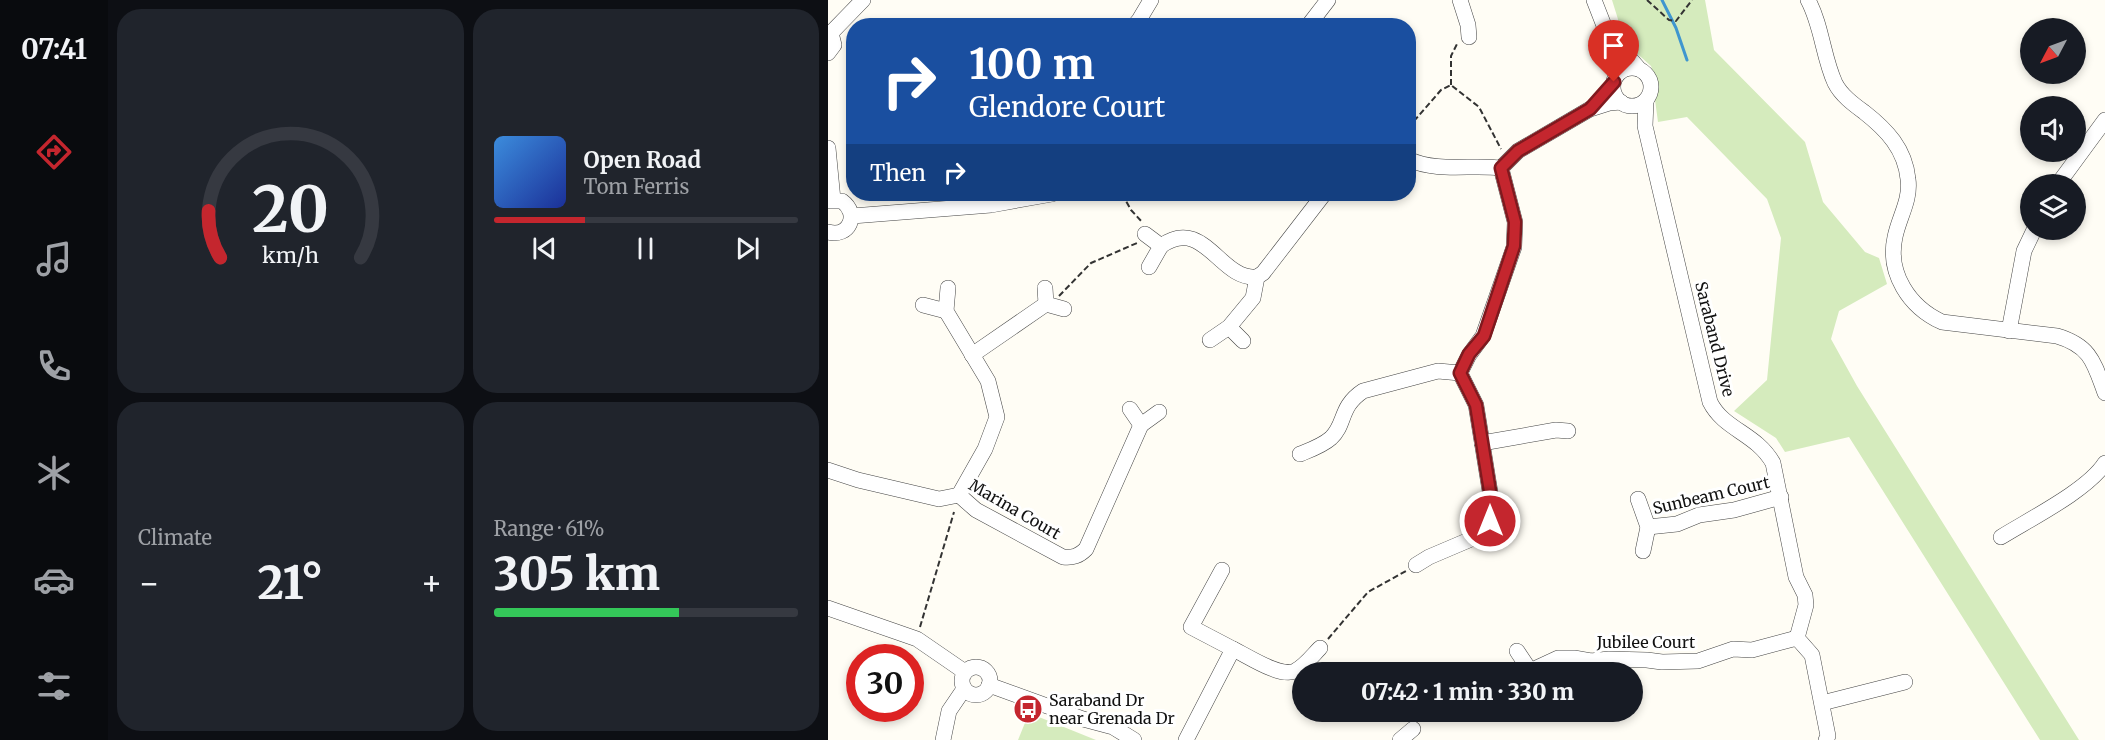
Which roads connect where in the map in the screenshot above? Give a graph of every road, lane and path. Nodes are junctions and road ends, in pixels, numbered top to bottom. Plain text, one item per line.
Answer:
1 (863, 0) edge
2 (1151, 0) edge
3 (1328, 0) edge
4 (1460, 0) edge
5 (1594, 0) edge
6 (1604, 0) edge
7 (1647, 0) edge
8 (1692, 0) edge
9 (1808, 0) edge
10 (1140, 18) edge
11 (1314, 18) edge
12 (829, 34) edge
13 (1469, 37) joint
14 (828, 53) edge
15 (1639, 69) junction
16 (1615, 79) junction
17 (1451, 85) junction
18 (1646, 100) junction
19 (1625, 104) junction
20 (1590, 109) junction
21 (1416, 119) edge
22 (2105, 120) edge
23 (1645, 126) junction
24 (828, 148) edge
25 (1416, 161) edge
26 (1504, 165) junction
27 (2065, 174) edge
28 (831, 201) edge
29 (1013, 201) edge
30 (1126, 201) edge
31 (1319, 201) edge
32 (1131, 210) dead end
33 (852, 216) junction
34 (828, 232) edge
35 (1152, 239) junction
36 (2029, 240) edge
37 (1149, 267) dead end
38 (1257, 277) junction
39 (948, 288) dead end
40 (1045, 288) dead end
41 (923, 304) dead end
42 (1046, 304) junction
43 (1064, 309) dead end
44 (945, 312) junction
45 (1229, 327) junction
46 (2008, 331) junction
47 (1210, 340) dead end
48 (1243, 341) dead end
49 (972, 356) junction
50 (1460, 373) junction
51 (2105, 393) edge
52 (1130, 409) dead end
53 (1158, 412) dead end
54 (1141, 425) junction
55 (1568, 431) dead end
56 (1482, 443) junction
57 (1300, 454) dead end
58 (828, 470) edge
59 (2103, 470) edge
60 (959, 495) junction
61 (1781, 497) junction
62 (1638, 499) dead end
63 (954, 512) dead end
64 (1648, 527) junction
65 (2001, 537) dead end
66 (1643, 550) dead end
67 (1416, 565) joint
68 (1222, 570) dead end
69 (828, 608) edge
70 (1335, 631) dead end
71 (1797, 638) junction
72 (917, 639) junction
73 (1320, 648) dead end
74 (1233, 649) junction
75 (1517, 651) dead end
76 (1525, 662) edge
77 (1550, 662) edge
78 (965, 672) junction
79 (1905, 682) dead end
80 (989, 684) junction
81 (970, 692) junction
82 (1822, 703) junction
83 (1413, 729) dead end
84 (944, 736) edge
85 (1134, 740) edge
86 (1186, 740) edge
87 (1400, 740) edge
88 (1826, 740) edge

1 - 12 street
2 - 10 street
3 - 11 street
4 - 13 street
5 - 16 street
6 - 15 street
7 - 8 path
9 - 46 street
12 - 14 street
13 - 17 path
15 - 16 street
15 - 18 street
16 - 19 street
16 - 20 street
17 - 21 path
17 - 26 path
18 - 19 street
18 - 23 street, Saraband Drive
19 - 20 street
19 - 23 street, Saraband Drive
20 - 26 street
22 - 27 street
23 - 61 street, Saraband Drive
24 - 28 street
25 - 26 street
26 - 50 street
28 - 33 street
29 - 33 street
30 - 32 path
31 - 38 street
33 - 34 street
35 - 37 street
35 - 38 street
35 - 42 path
36 - 46 street
38 - 45 street
39 - 44 street
40 - 42 street
41 - 44 street
42 - 43 street
42 - 49 street
44 - 49 street
45 - 47 street
45 - 48 street
46 - 51 street
49 - 60 street
50 - 56 street
50 - 57 street
52 - 54 street
53 - 54 street, Marina Court
54 - 60 street, Marina Court
55 - 56 street
56 - 67 street
58 - 60 street, Marina Court
59 - 65 street
61 - 64 street, Sunbeam Court
61 - 71 street, Saraband Drive
62 - 64 street, Sunbeam Court
63 - 72 path
64 - 66 street, Sunbeam Court
67 - 70 path
68 - 74 street
69 - 72 street
71 - 77 street, Jubilee Court
71 - 82 street
72 - 78 street
73 - 74 street
74 - 86 street
75 - 76 street, Jubilee Court
78 - 80 street
78 - 81 street
79 - 82 street
80 - 81 street
80 - 85 street
81 - 84 street
82 - 88 street
83 - 87 street

